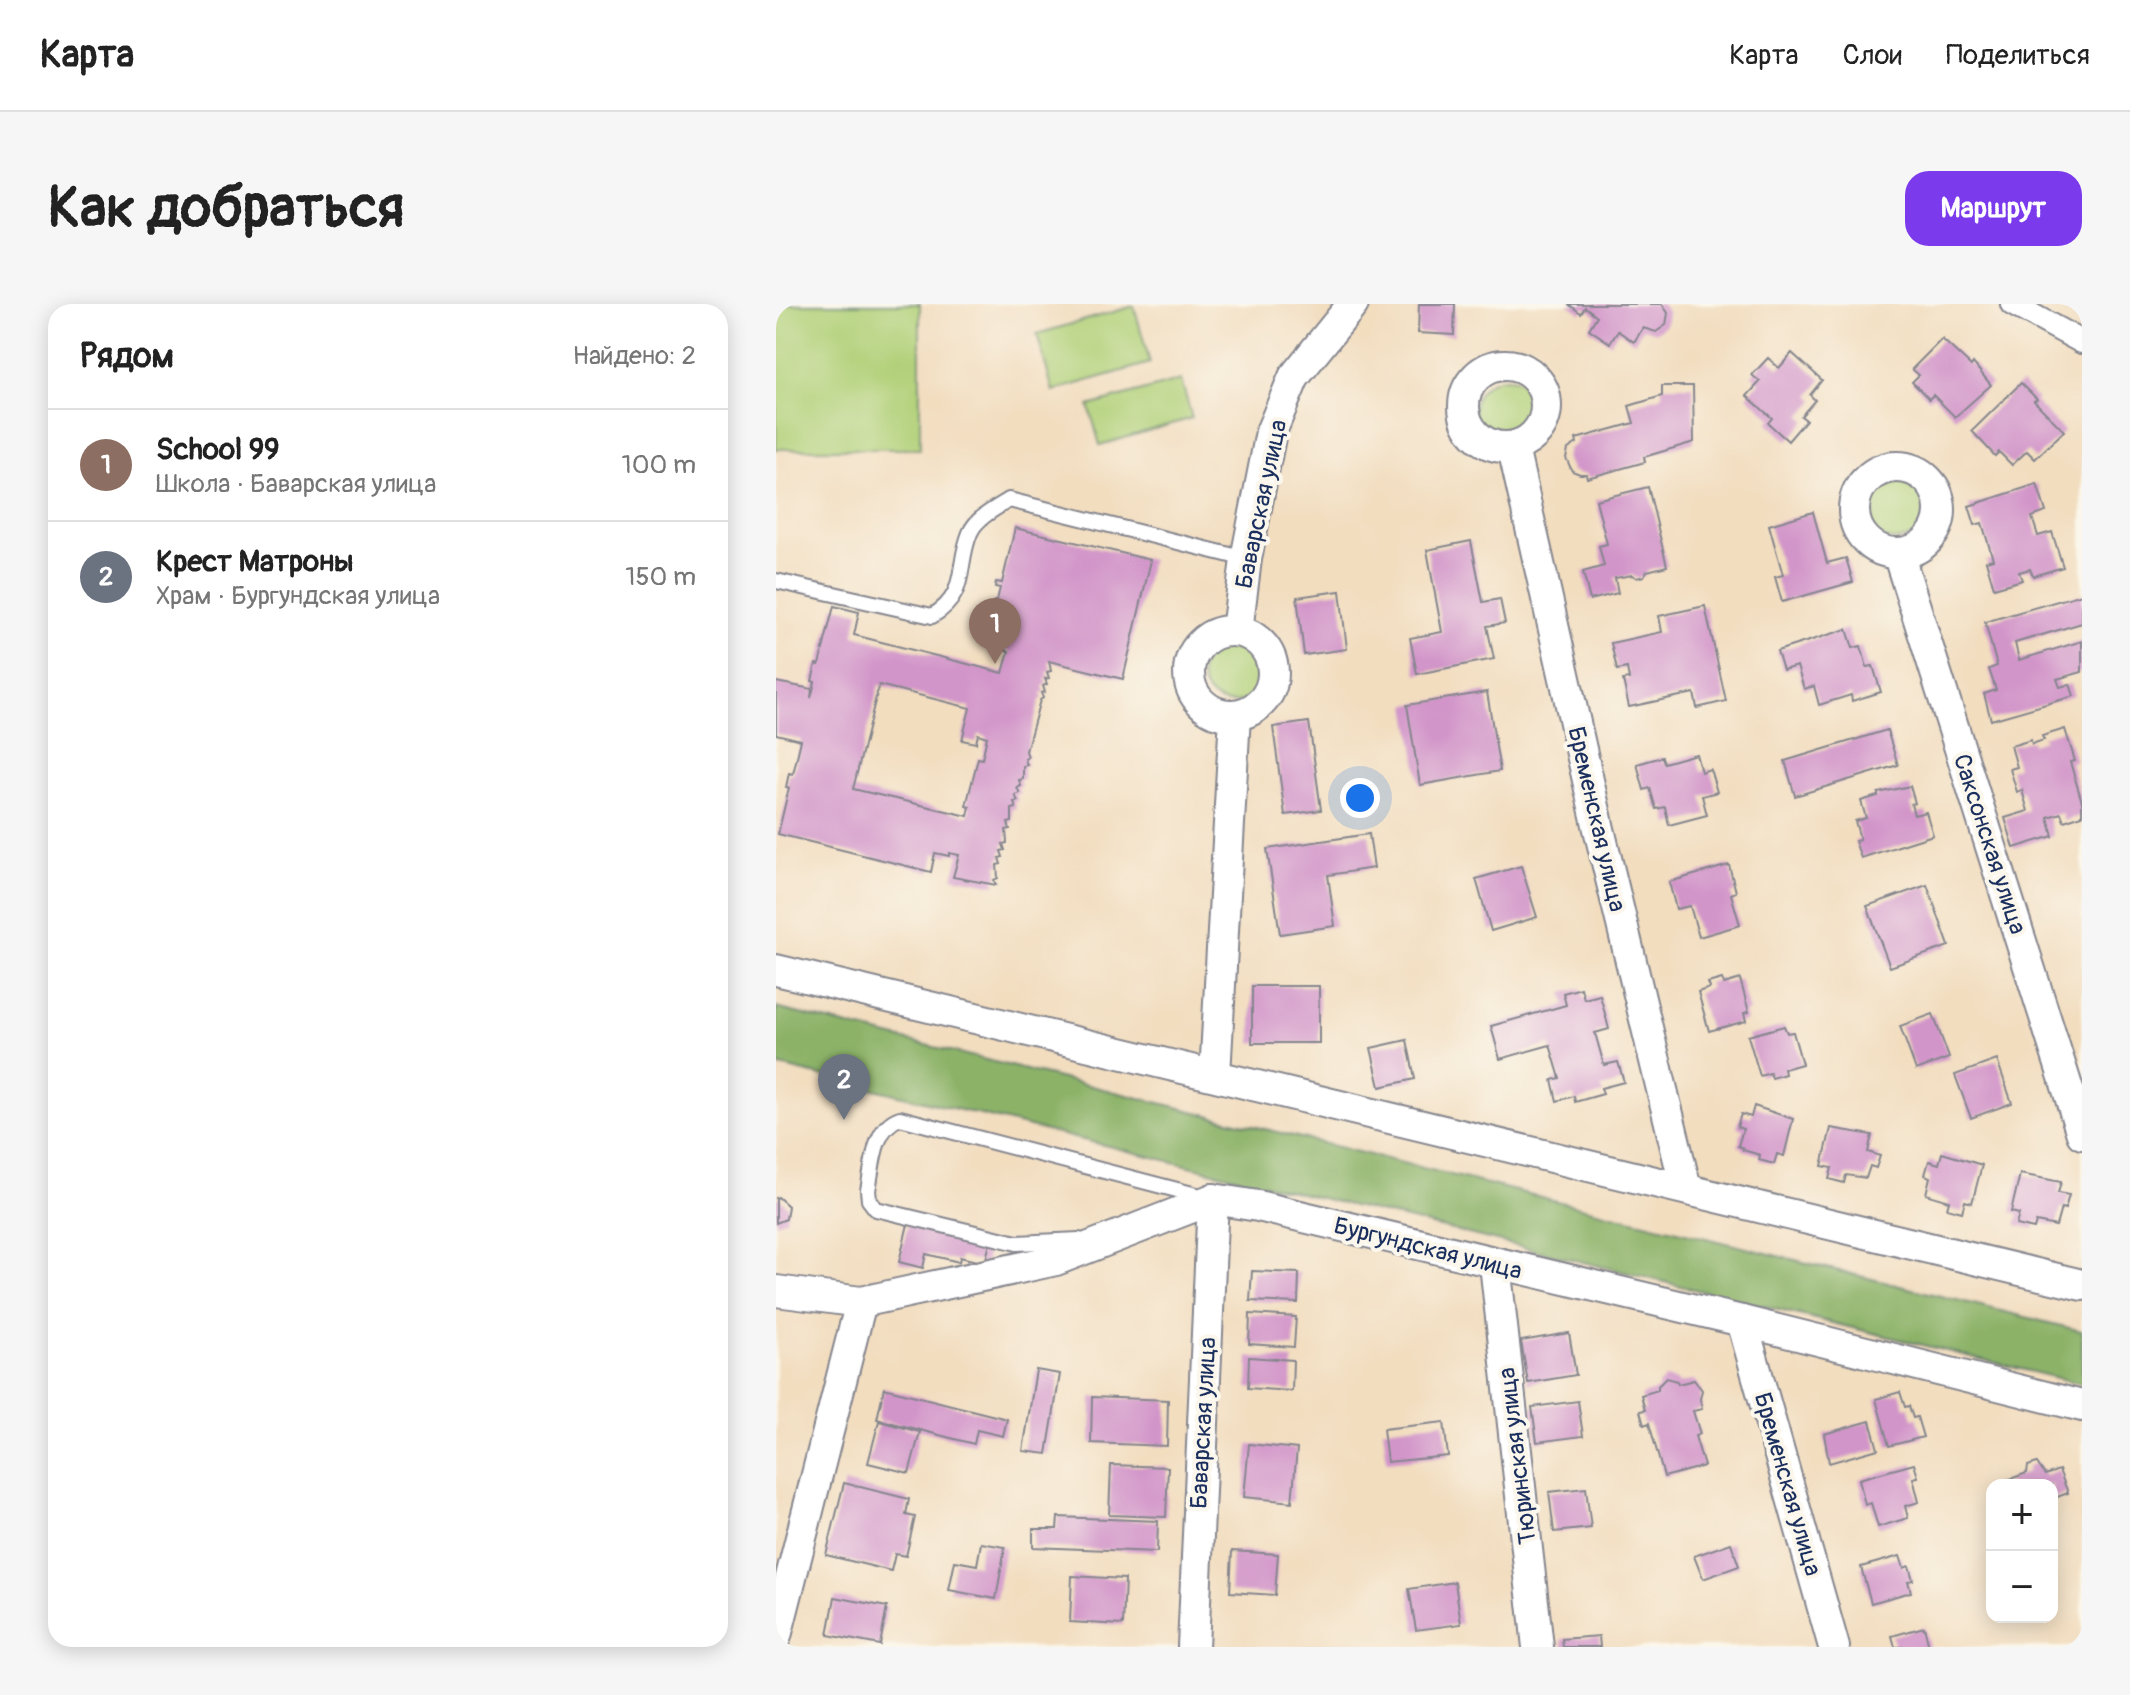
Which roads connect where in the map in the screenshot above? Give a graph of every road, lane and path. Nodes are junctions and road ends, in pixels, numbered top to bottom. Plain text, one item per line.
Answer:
1 (1353, 304) edge
2 (2012, 304) edge
3 (2082, 342) edge
4 (1513, 448) dead end
5 (1898, 553) dead end
6 (1246, 559) junction
7 (776, 581) edge
8 (1237, 631) junction
9 (1235, 715) junction
10 (776, 970) edge
11 (1215, 1075) junction
12 (2082, 1134) edge
13 (1686, 1189) junction
14 (1213, 1199) junction
15 (1112, 1238) junction
16 (1495, 1264) junction
17 (2082, 1285) edge
18 (776, 1291) edge
19 (861, 1302) junction
20 (1742, 1321) junction
21 (2082, 1406) edge
22 (776, 1636) edge
23 (1193, 1647) edge
24 (1538, 1647) edge
25 (1834, 1647) edge

1 - 6 street, Баварская улица
2 - 3 street
4 - 13 street, Бременская улица
5 - 12 street, Саксонская улица
6 - 7 lane
6 - 8 street, Баварская улица
8 - 9 street
8 - 9 street
9 - 11 street
10 - 11 street
11 - 13 street
13 - 17 street
14 - 15 street, Бургундская улица
14 - 15 lane
14 - 16 street, Бургундская улица
14 - 23 street, Баварская улица
15 - 19 street, Бургундская улица
16 - 20 street, Бургундская улица
16 - 24 street, Тюринская улица
18 - 19 street, Бургундская улица
19 - 22 street
20 - 21 street, Бургундская улица
20 - 25 street, Бременская улица

